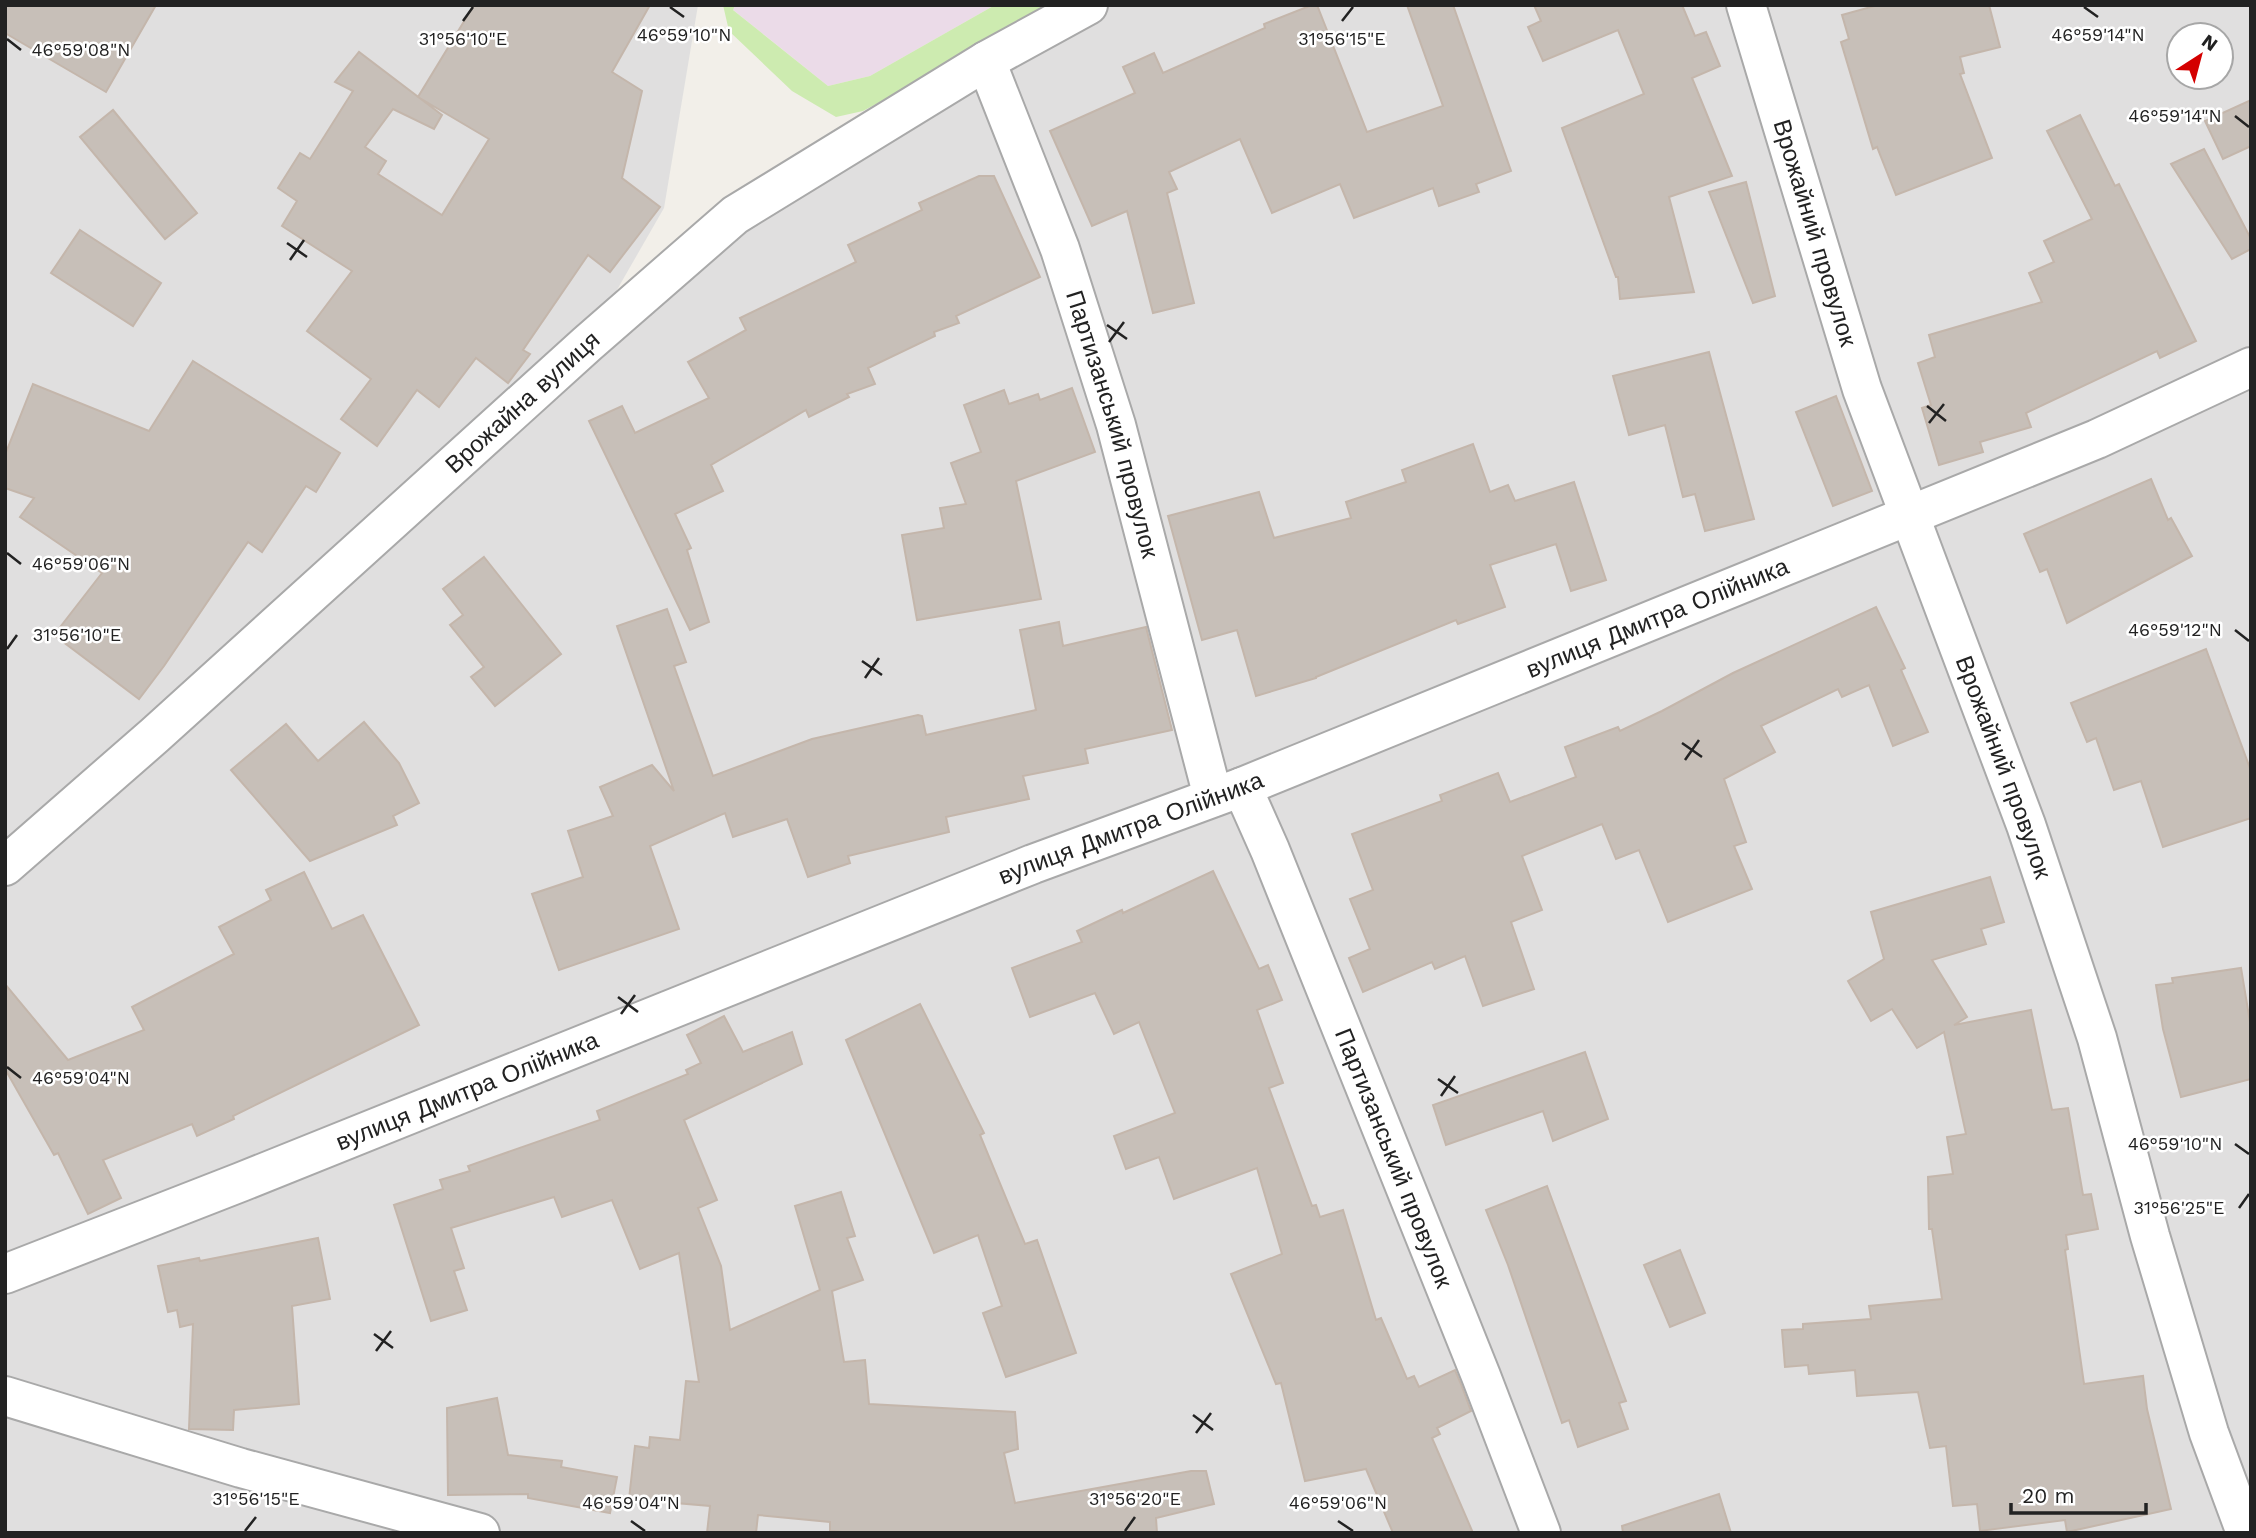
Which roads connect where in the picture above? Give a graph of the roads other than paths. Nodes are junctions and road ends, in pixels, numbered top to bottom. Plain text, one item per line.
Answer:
1 (1088, 5) edge
2 (1746, 5) edge
3 (986, 61) junction
4 (2251, 368) edge
5 (1909, 516) junction
6 (1228, 792) junction
7 (5, 866) edge
8 (5, 1273) edge
9 (5, 1396) edge
10 (480, 1533) edge
11 (1541, 1533) edge
12 (2246, 1533) edge

1 - 3 street, Врожайна вулиця
2 - 5 street, Врожайний провулок
3 - 6 street, Партизанський провулок
3 - 7 street, Врожайна вулиця
4 - 5 street, вулиця Дмитра Олійника
5 - 6 street, вулиця Дмитра Олійника
5 - 12 street, Врожайний провулок
6 - 8 street, вулиця Дмитра Олійника
6 - 11 street, Партизанський провулок
9 - 10 street

